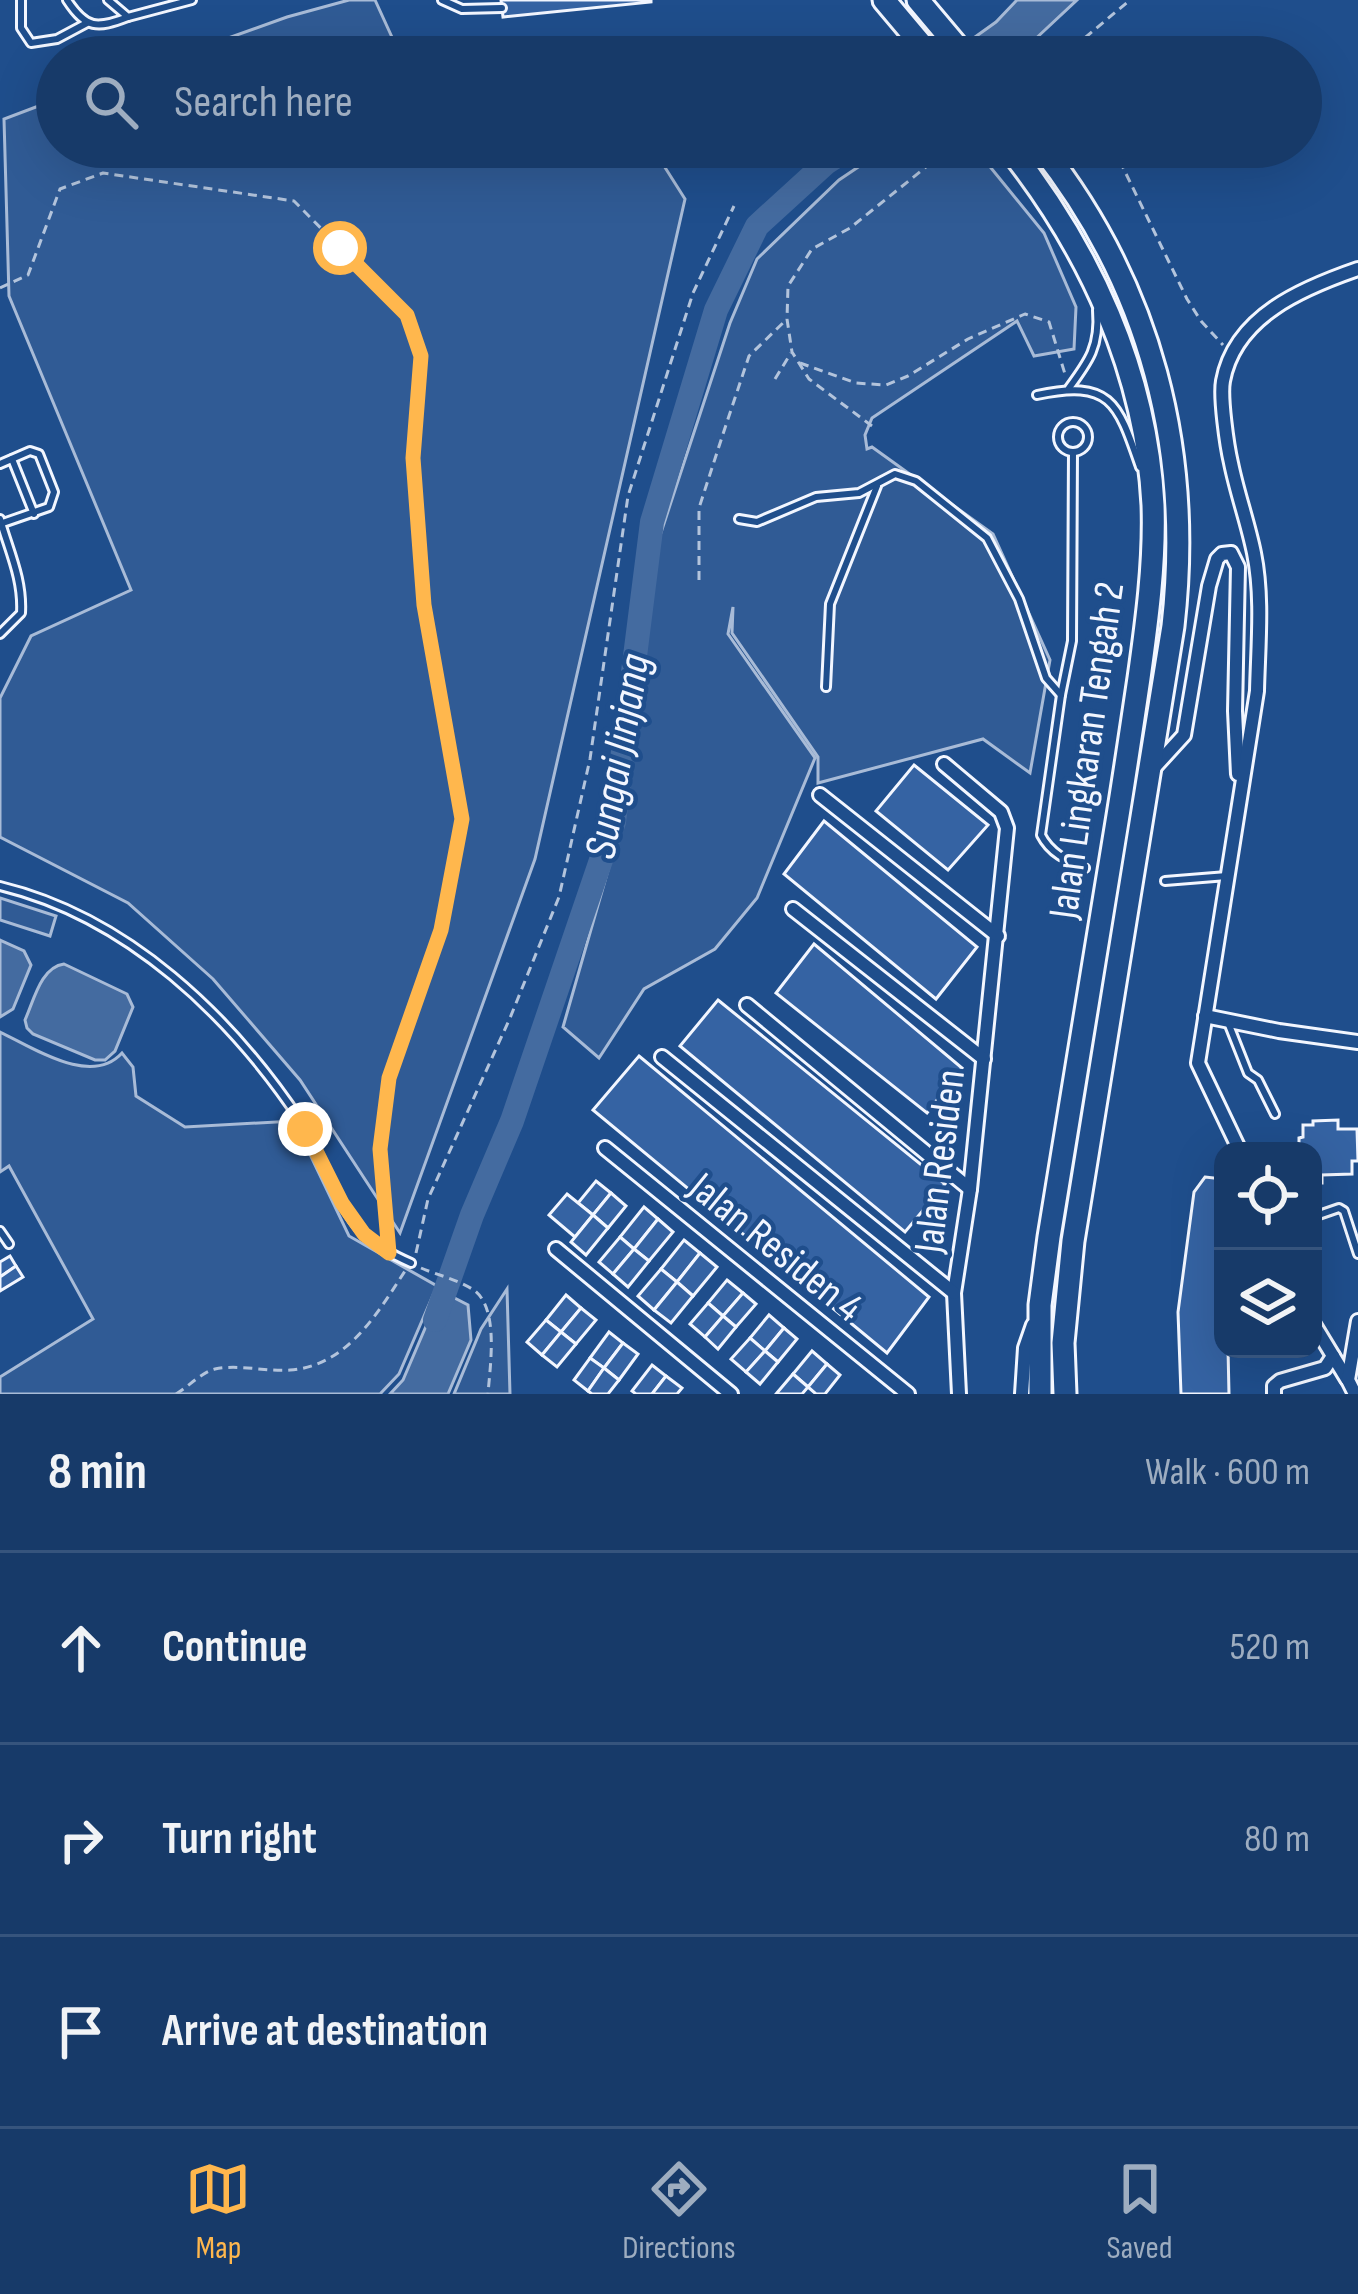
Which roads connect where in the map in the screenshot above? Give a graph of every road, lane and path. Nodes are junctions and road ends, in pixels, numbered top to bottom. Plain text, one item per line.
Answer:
1 (21, 0) edge
2 (67, 0) edge
3 (108, 0) edge
4 (192, 0) edge
5 (442, 0) edge
6 (884, 0) edge
7 (918, 0) edge
8 (1130, 0) edge
9 (170, 3) edge
10 (502, 8) dead end
11 (128, 17) junction
12 (87, 23) junction
13 (63, 36) edge
14 (914, 36) edge
15 (948, 36) edge
16 (1087, 36) edge
17 (36, 42) edge
18 (925, 168) edge
19 (1024, 168) edge
20 (1055, 168) edge
21 (1124, 168) edge
22 (734, 206) dead end
23 (1358, 269) edge
24 (1092, 279) junction
25 (0, 288) edge
26 (787, 319) junction
27 (792, 352) junction
28 (1232, 355) junction
29 (799, 362) junction
30 (775, 379) dead end
31 (1069, 388) junction
32 (1036, 395) dead end
33 (872, 426) dead end
34 (1073, 452) junction
35 (12, 459) junction
36 (0, 464) edge
37 (879, 483) junction
38 (1153, 504) junction
39 (34, 514) junction
40 (740, 519) dead end
41 (0, 522) edge
42 (699, 580) dead end
43 (0, 634) edge
44 (826, 687) dead end
45 (1060, 695) junction
46 (944, 764) dead end
47 (1150, 773) junction
48 (820, 795) dead end
49 (1239, 800) junction
50 (1085, 868) dead end
51 (1229, 876) junction
52 (1165, 880) dead end
53 (0, 886) edge
54 (793, 909) dead end
55 (998, 936) junction
56 (746, 1005) dead end
57 (1205, 1016) junction
58 (1228, 1022) junction
59 (1358, 1042) edge
60 (662, 1058) dead end
61 (984, 1059) junction
62 (1275, 1114) dead end
63 (1235, 1142) edge
64 (605, 1148) dead end
65 (970, 1190) junction
66 (1322, 1214) edge
67 (0, 1231) edge
68 (9, 1244) dead end
69 (556, 1249) dead end
70 (389, 1253) junction
71 (1358, 1254) edge
72 (411, 1263) junction
73 (955, 1293) junction
74 (1040, 1305) junction
75 (1358, 1321) edge
76 (1322, 1337) edge
77 (1333, 1355) junction
78 (1351, 1387) edge
79 (176, 1394) edge
80 (488, 1394) edge
81 (731, 1394) edge
82 (908, 1394) edge
83 (958, 1394) edge
84 (1022, 1394) edge
85 (1040, 1394) edge
86 (1065, 1394) edge
87 (1274, 1394) edge

1 - 17 lane
2 - 12 lane
3 - 11 lane
4 - 9 lane
5 - 10 lane
6 - 14 highway
7 - 15 highway
8 - 16 path
9 - 11 lane
11 - 12 lane
12 - 13 lane
18 - 26 path
19 - 24 highway, Jalan Lingkaran Tengah 2
20 - 47 highway, Jalan Lingkaran Tengah 2
21 - 28 path
22 - 72 path
23 - 28 street
24 - 31 lane
24 - 38 highway, Jalan Lingkaran Tengah 2
25 - 70 path
26 - 27 path
26 - 42 path
27 - 29 path
27 - 30 path
28 - 49 street
29 - 31 path
29 - 33 path
31 - 32 lane
31 - 38 lane
34 - 34 lane
34 - 45 lane
35 - 36 lane
35 - 39 lane
35 - 39 lane
37 - 40 lane
37 - 44 lane
37 - 45 lane
38 - 74 highway, Jalan Lingkaran Tengah 2
39 - 41 lane
41 - 43 lane
45 - 50 lane
46 - 55 street, Jalan Residen
47 - 49 street
47 - 86 highway, Jalan Lingkaran Tengah 2
48 - 55 street
49 - 51 street
51 - 52 lane
51 - 57 street
53 - 70 lane
54 - 61 street
55 - 61 street, Jalan Residen
56 - 65 street
57 - 58 street
57 - 63 street
58 - 59 street
58 - 62 lane
60 - 73 street
61 - 65 street, Jalan Residen
64 - 82 street, Jalan Residen 4
65 - 73 street, Jalan Residen
66 - 71 lane
67 - 68 lane
69 - 81 street
70 - 72 lane
72 - 79 path
72 - 80 path
73 - 83 street, Jalan Residen
74 - 84 street
74 - 85 highway, Jalan Lingkaran Tengah 2
75 - 78 street
76 - 77 street
77 - 78 street
77 - 87 street

